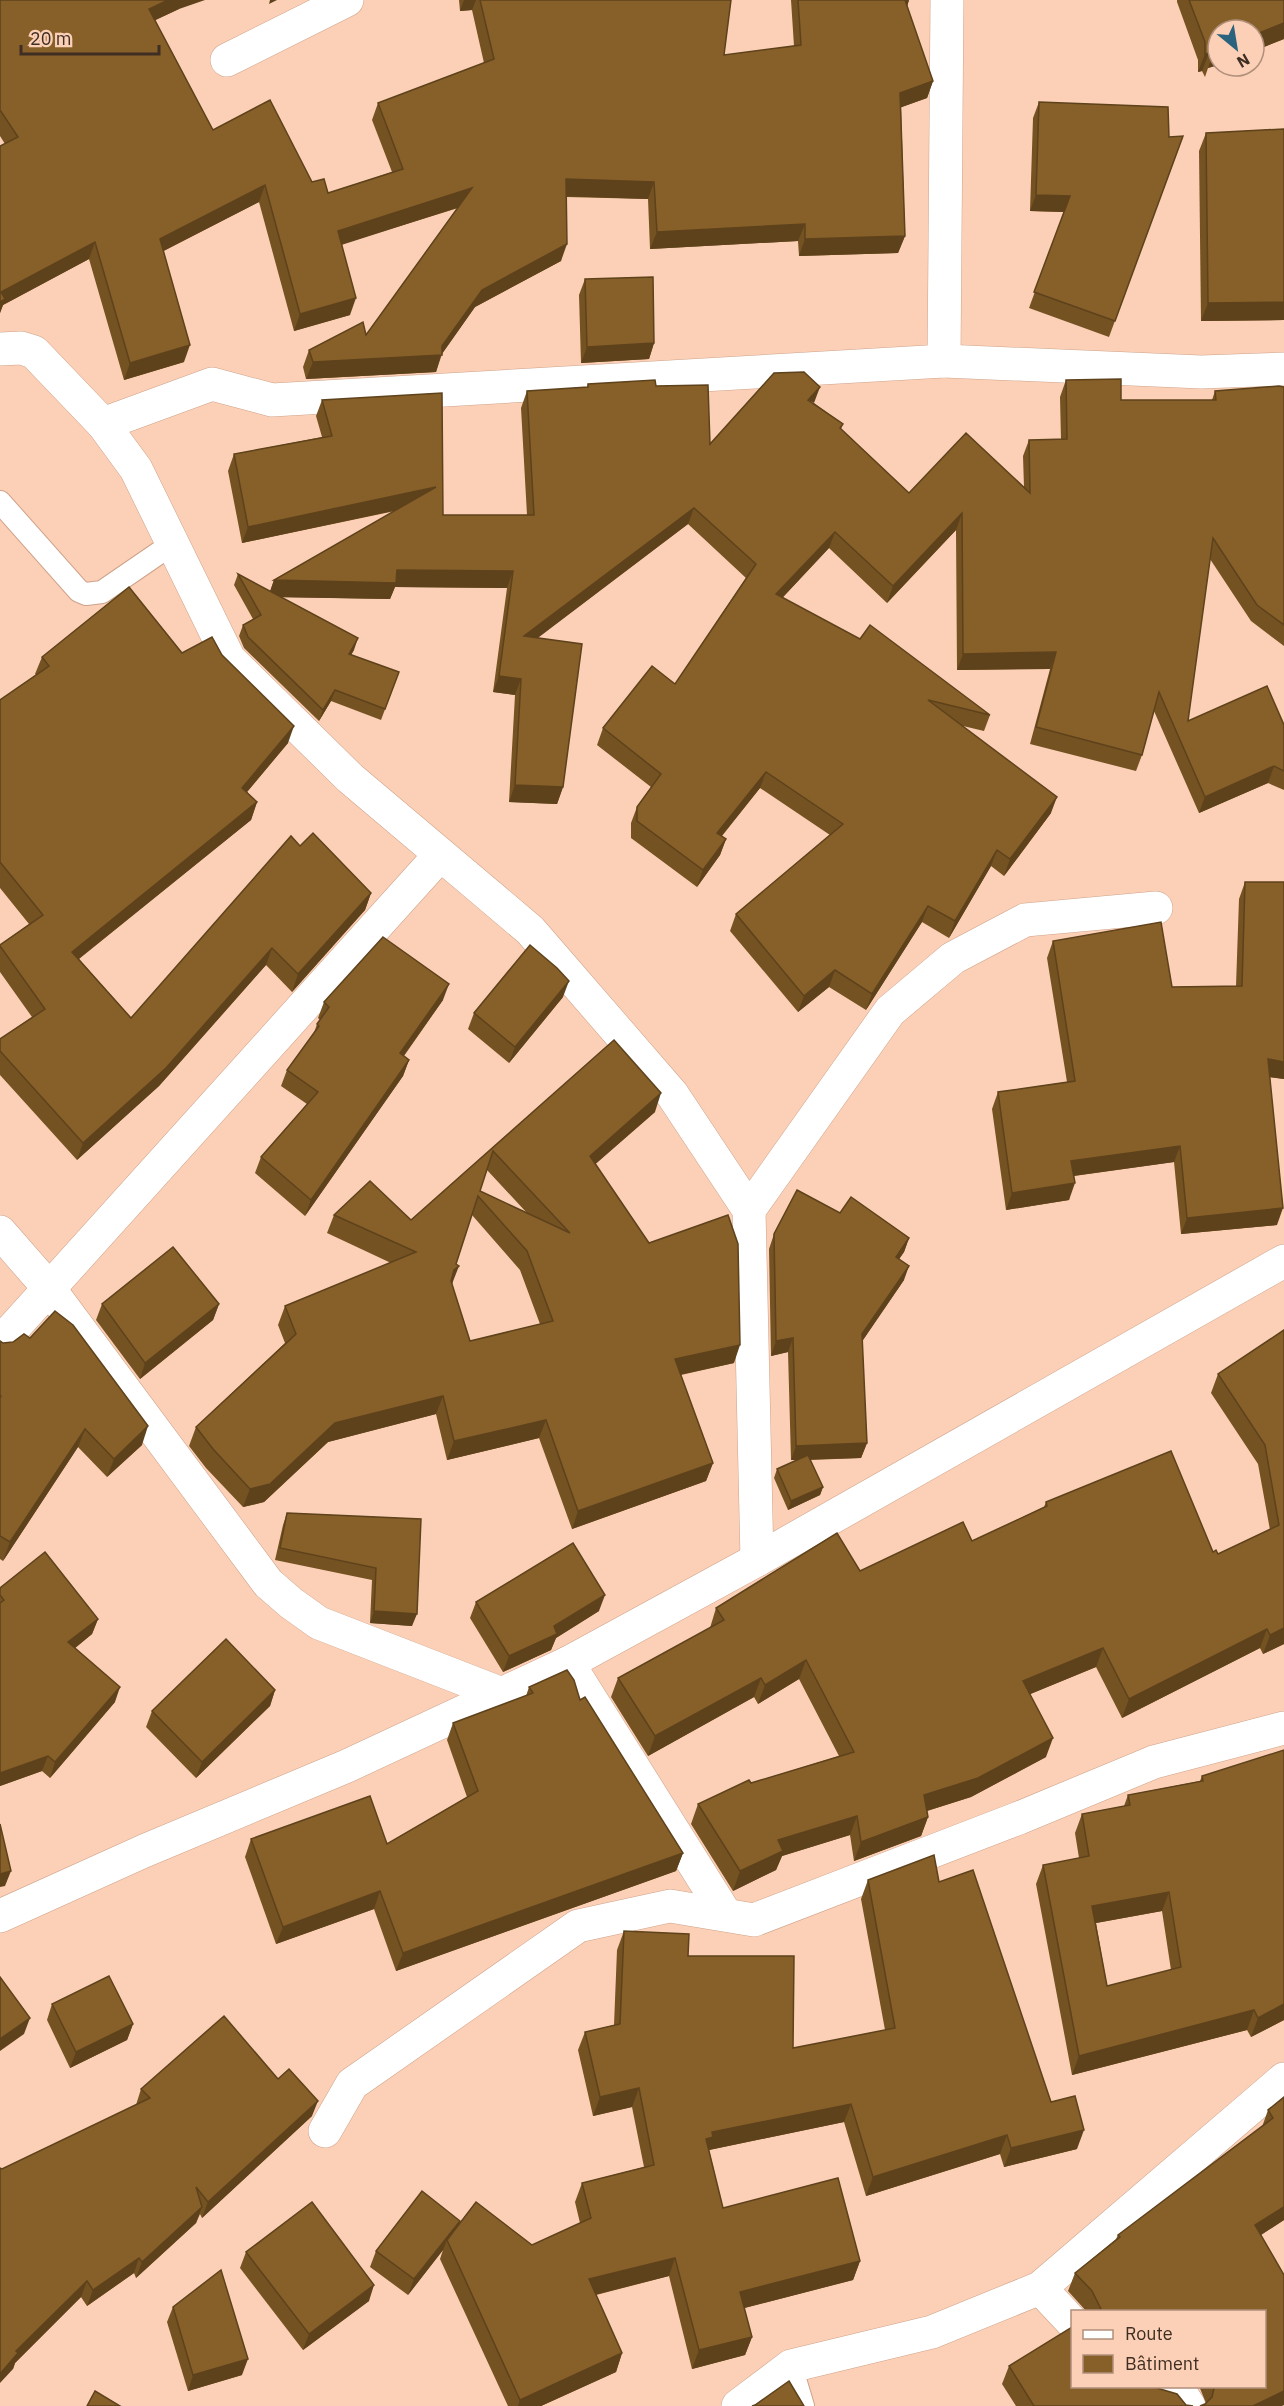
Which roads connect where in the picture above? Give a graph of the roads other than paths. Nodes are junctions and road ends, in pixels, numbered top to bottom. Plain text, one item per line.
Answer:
1 (347, 0) edge
2 (947, 0) edge
3 (227, 60) dead end
4 (0, 350) edge
5 (944, 361) junction
6 (1284, 369) edge
7 (103, 424) junction
8 (0, 502) edge
9 (172, 544) junction
10 (440, 855) junction
11 (1156, 908) dead end
12 (749, 1210) junction
13 (0, 1232) edge
14 (1284, 1261) edge
15 (48, 1287) junction
16 (0, 1343) edge
17 (757, 1560) junction
18 (568, 1663) junction
19 (502, 1694) junction
20 (1284, 1728) edge
21 (726, 1915) junction
22 (0, 1917) edge
23 (1284, 2079) edge
24 (325, 2131) dead end
25 (1040, 2288) junction
26 (1071, 2321) edge
27 (791, 2366) junction
28 (1156, 2388) edge
29 (738, 2406) edge
30 (802, 2406) edge
31 (1188, 2406) edge

1 - 3 street
2 - 5 street
4 - 7 street
5 - 6 street
5 - 7 street
7 - 9 street
8 - 9 lane
9 - 10 street
10 - 12 street
10 - 15 street
11 - 12 street
12 - 17 street
13 - 15 street
14 - 17 street
15 - 16 street
15 - 19 street
17 - 18 street
18 - 19 street
18 - 21 street
19 - 22 street
20 - 21 street
21 - 24 street
23 - 25 street
25 - 26 street
25 - 27 street
27 - 29 street
27 - 30 lane
28 - 31 street

